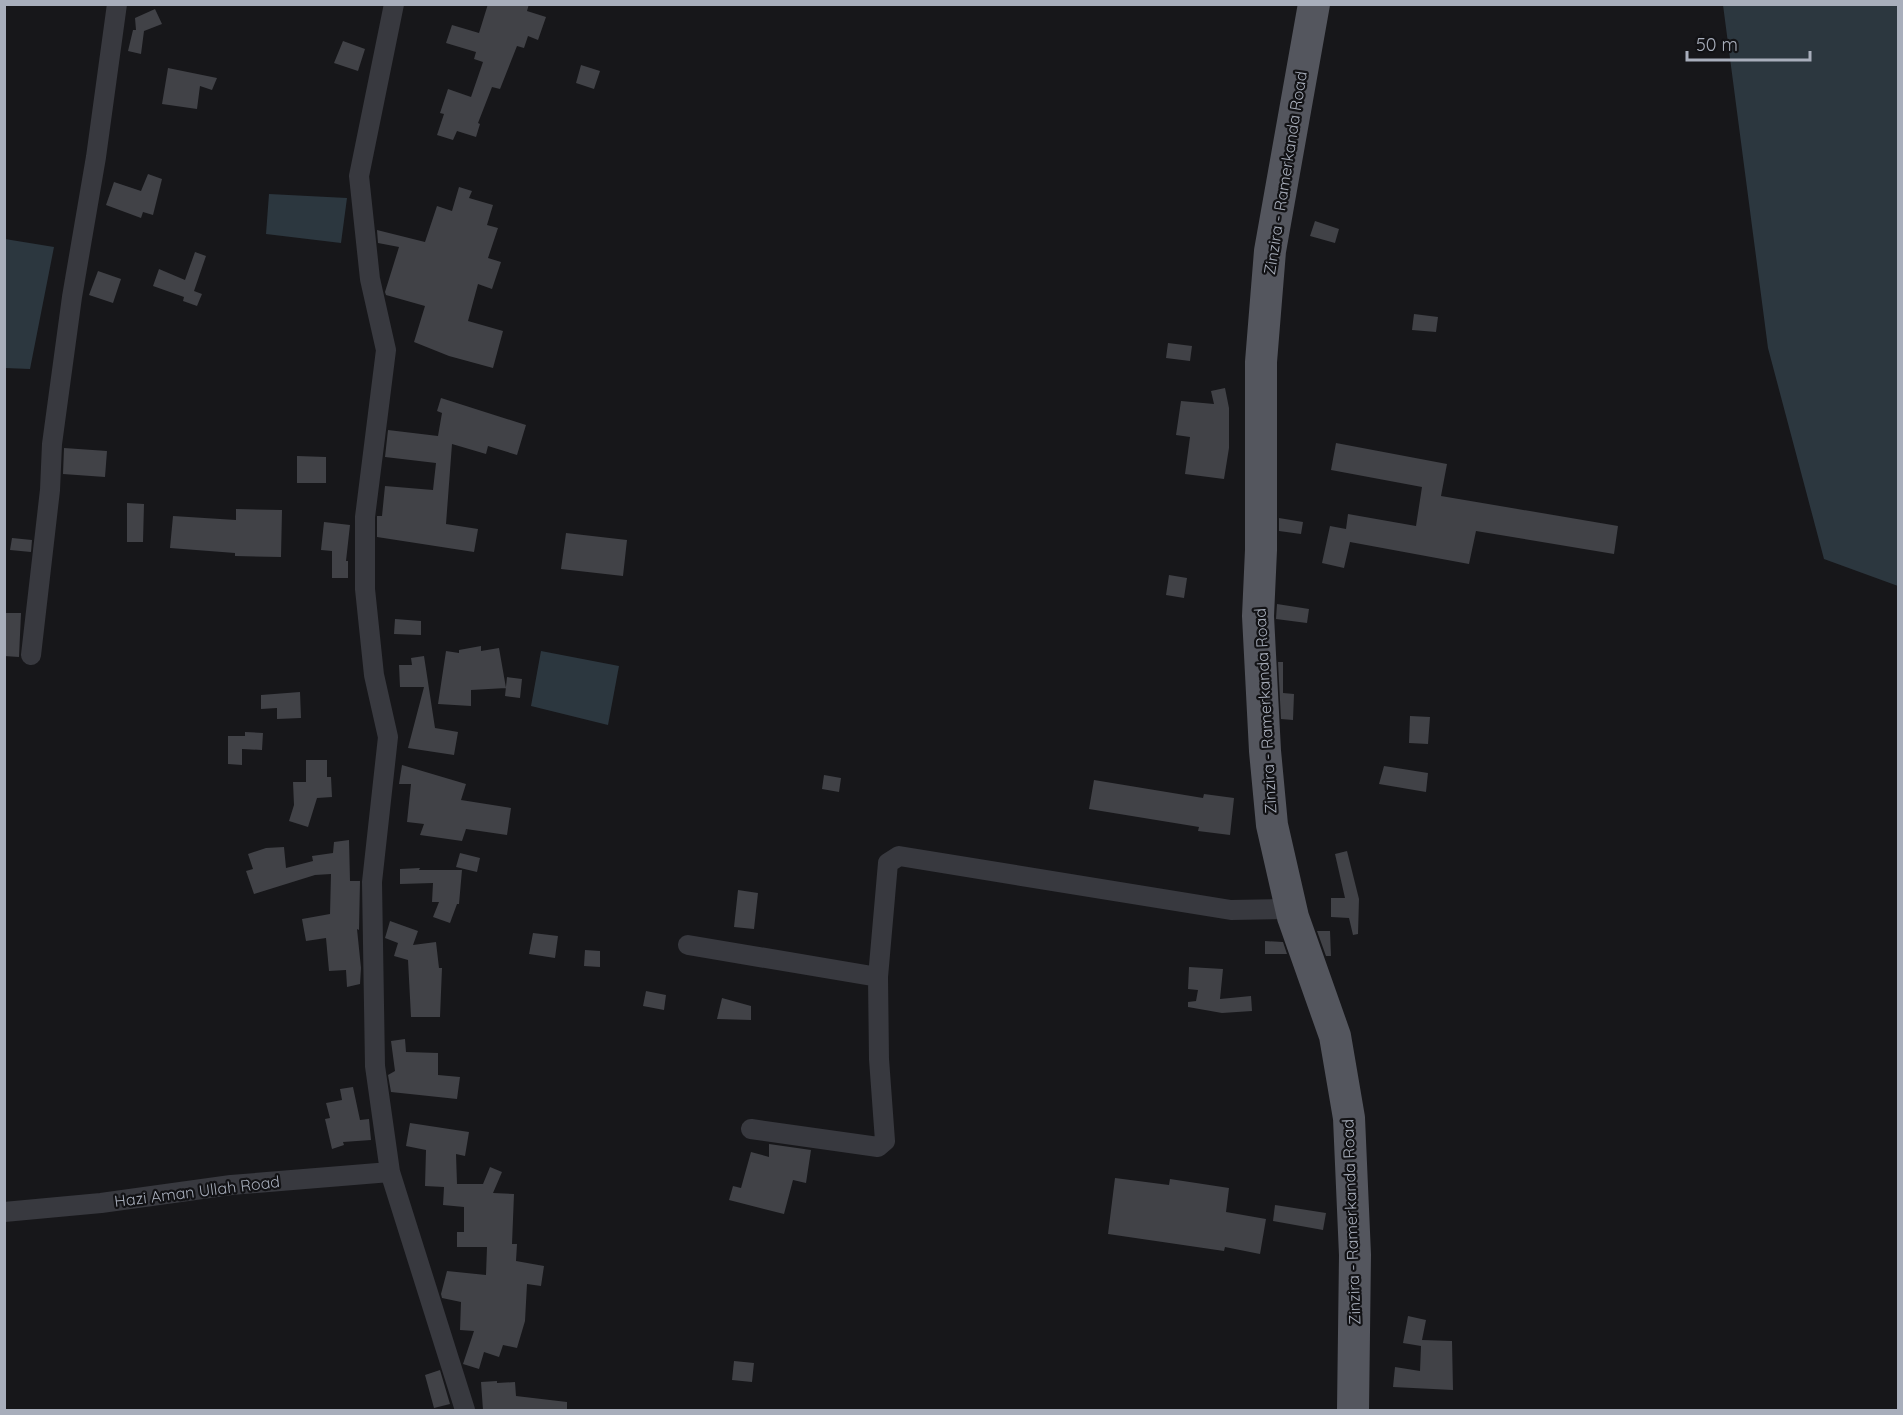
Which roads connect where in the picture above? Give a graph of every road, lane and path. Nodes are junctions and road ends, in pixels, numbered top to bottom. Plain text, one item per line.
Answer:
1 (117, 4) edge
2 (394, 4) edge
3 (1314, 4) edge
4 (31, 655) dead end
5 (1290, 909) junction
6 (688, 945) dead end
7 (878, 977) junction
8 (751, 1129) dead end
9 (390, 1172) junction
10 (4, 1212) edge
11 (465, 1410) edge
12 (1353, 1410) edge

1 - 4 street
2 - 9 street
3 - 5 main road, Zinzira - Ramerkanda Road
5 - 7 street
5 - 12 main road, Zinzira - Ramerkanda Road
6 - 7 street
7 - 8 street
9 - 10 street, Hazi Aman Ullah Road
9 - 11 street

